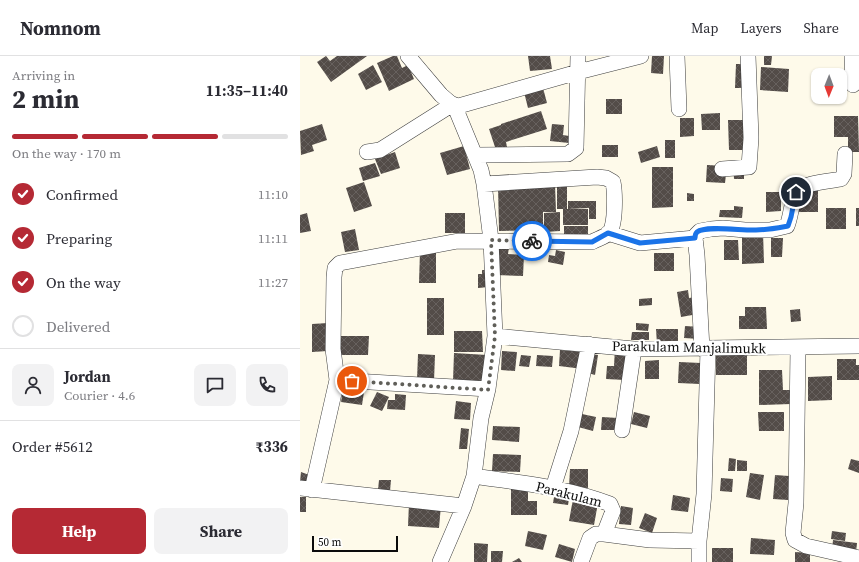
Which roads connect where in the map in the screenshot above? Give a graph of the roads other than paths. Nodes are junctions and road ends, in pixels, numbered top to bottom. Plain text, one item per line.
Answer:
1 (408, 56) edge
2 (578, 56) edge
3 (641, 56) edge
4 (677, 56) edge
5 (748, 56) edge
6 (852, 56) edge
7 (578, 72) junction
8 (853, 84) dead end
9 (454, 105) junction
10 (679, 109) dead end
11 (367, 152) dead end
12 (845, 154) dead end
13 (476, 155) junction
14 (722, 169) dead end
15 (484, 184) junction
16 (608, 233) junction
17 (695, 238) junction
18 (491, 240) junction
19 (495, 336) junction
20 (589, 344) junction
21 (859, 346) edge
22 (798, 348) junction
23 (705, 349) junction
24 (634, 350) junction
25 (337, 380) junction
26 (488, 390) junction
27 (622, 430) dead end
28 (474, 476) junction
29 (553, 488) junction
30 (306, 489) edge
31 (464, 506) junction
32 (604, 534) junction
33 (699, 541) junction
34 (859, 558) edge
35 (440, 562) edge
36 (581, 562) edge
37 (699, 562) edge

1 - 9 street
2 - 7 street
3 - 7 street
4 - 10 street
5 - 14 street
6 - 8 street
7 - 9 street
7 - 13 street
9 - 11 street
9 - 13 street
12 - 17 street
13 - 15 street
15 - 16 street
15 - 18 street
16 - 17 street
16 - 18 street
17 - 23 street
18 - 19 street
18 - 25 street
19 - 20 street, Parakulam Manjalimukk
19 - 26 street
20 - 24 street, Parakulam Manjalimukk
20 - 29 street
21 - 22 street, Parakulam Manjalimukk
22 - 23 street, Parakulam Manjalimukk
22 - 34 street
23 - 24 street, Parakulam Manjalimukk
23 - 33 street
24 - 27 street
25 - 26 street
25 - 30 street
26 - 28 street
28 - 29 street, Parakulam
28 - 31 street
29 - 32 street, Parakulam
30 - 31 street
31 - 35 street
32 - 33 street
32 - 36 street
33 - 37 street

